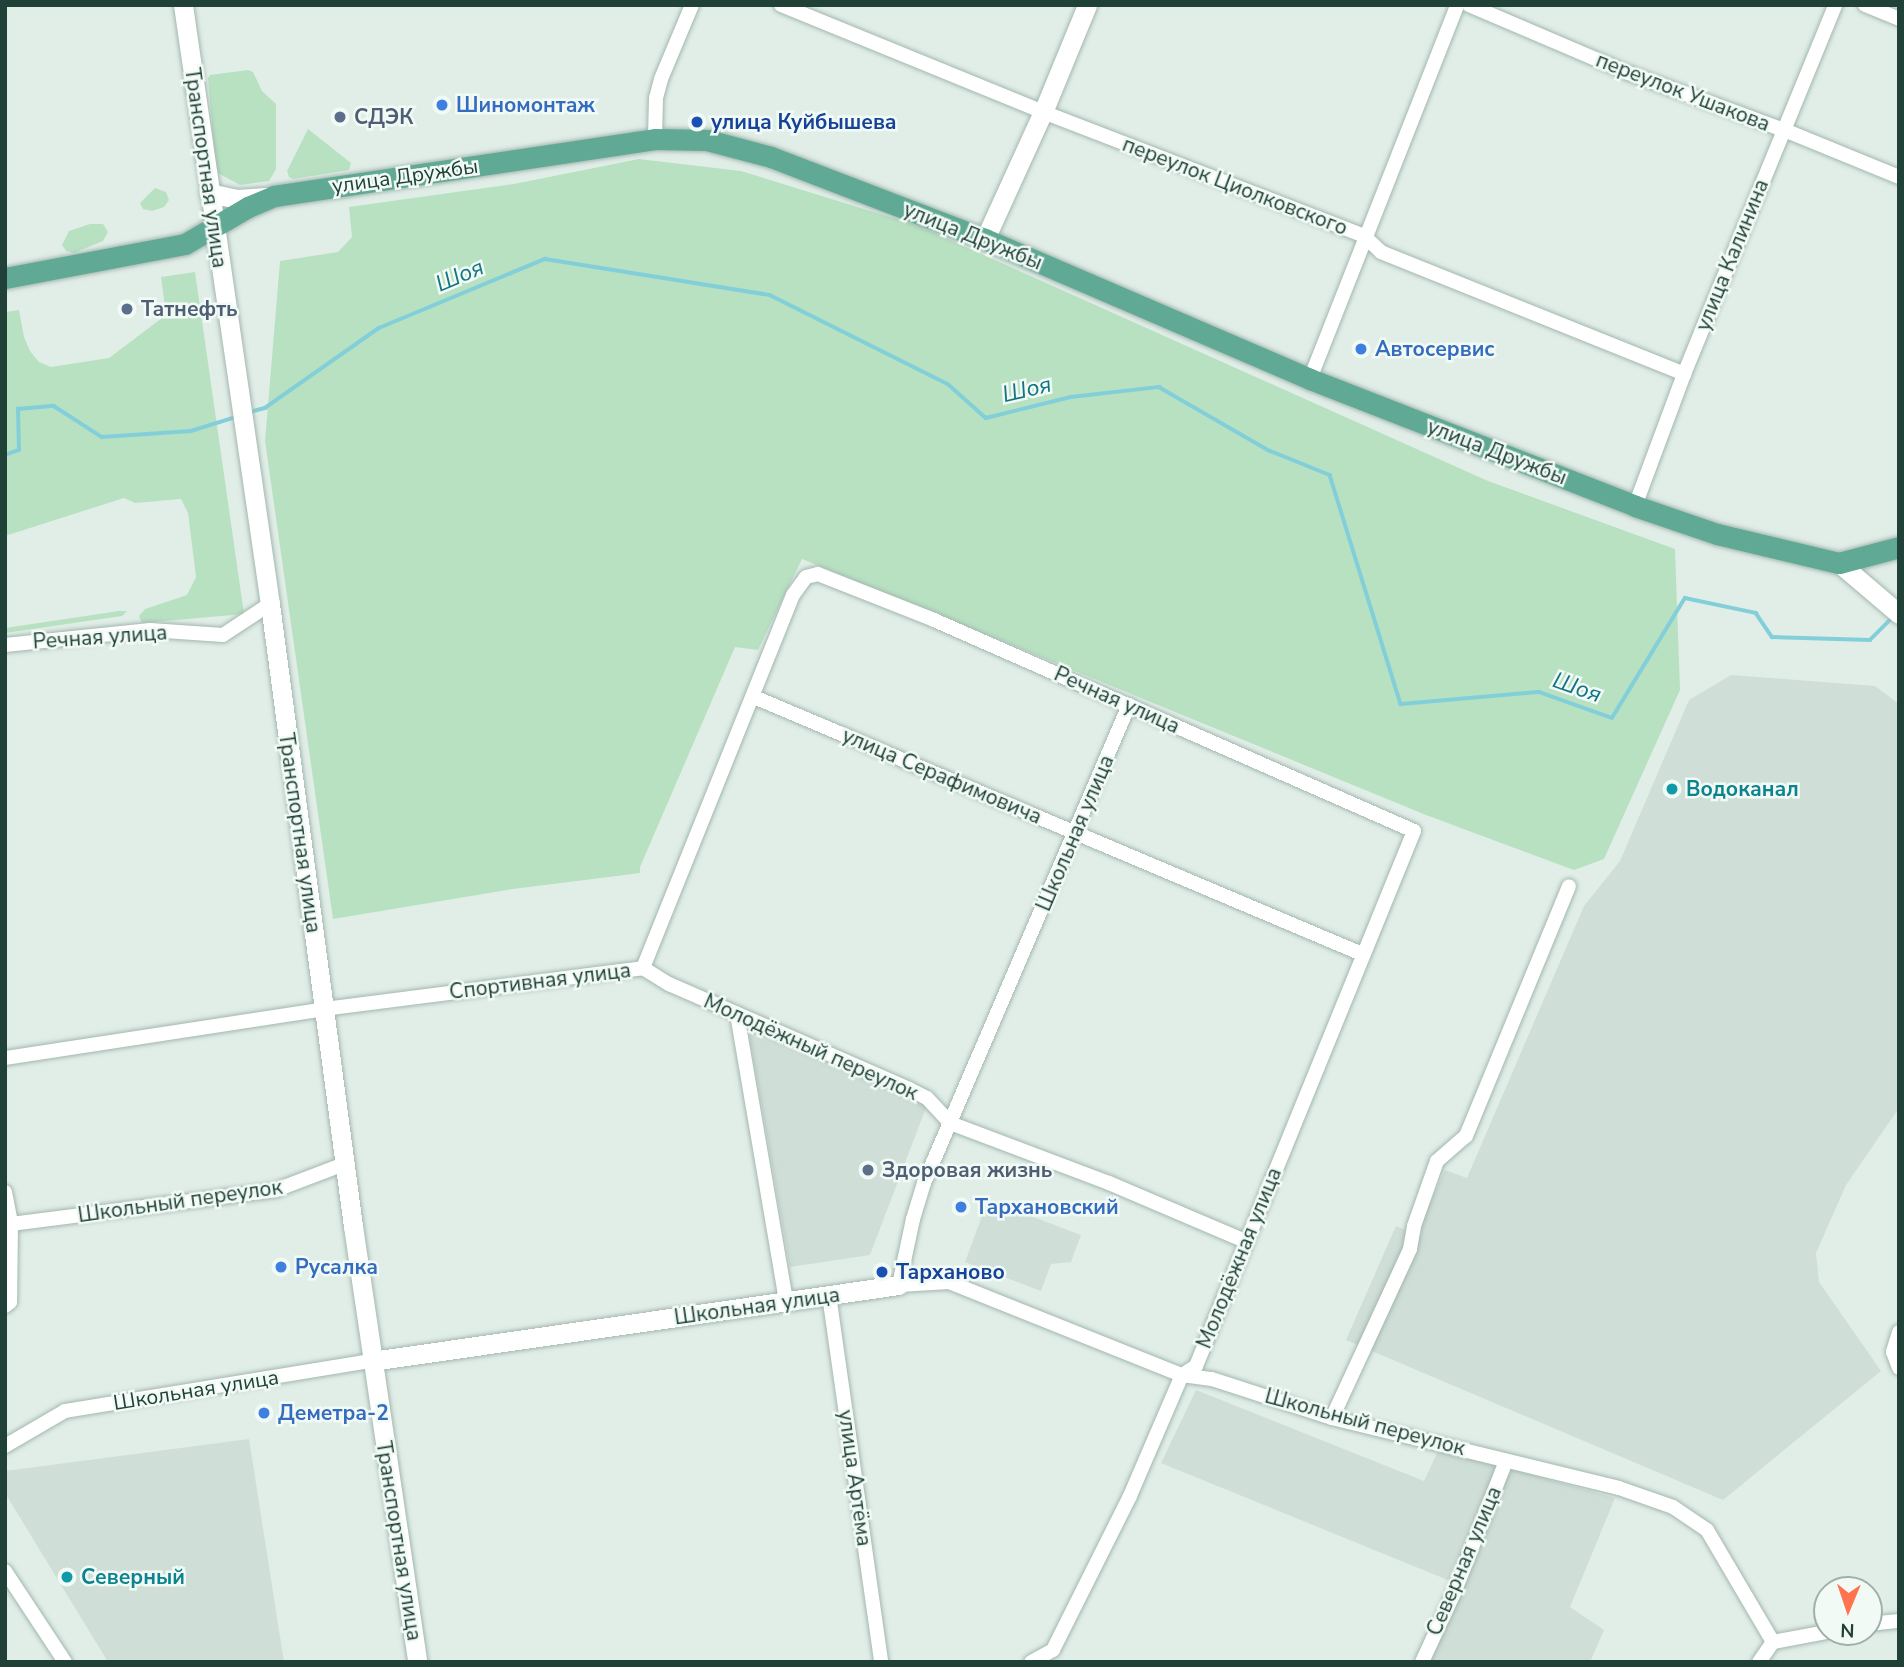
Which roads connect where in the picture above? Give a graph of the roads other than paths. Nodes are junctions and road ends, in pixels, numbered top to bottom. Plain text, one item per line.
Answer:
1 (183, 5) edge
2 (692, 5) edge
3 (781, 5) edge
4 (1087, 5) edge
5 (1457, 5) edge
6 (1469, 5) edge
7 (1835, 5) edge
8 (1865, 5) edge
9 (1899, 19) edge
10 (1043, 112) junction
11 (1784, 130) junction
12 (655, 139) junction
13 (1899, 177) edge
14 (209, 193) junction
15 (274, 196) junction
16 (215, 229) junction
17 (1364, 236) junction
18 (985, 239) junction
19 (5, 278) edge
20 (1684, 374) junction
21 (1310, 379) junction
22 (1635, 506) junction
23 (1899, 547) edge
24 (1839, 563) junction
25 (818, 574) joint
26 (270, 604) junction
27 (1894, 610) edge
28 (5, 645) edge
29 (754, 697) junction
30 (1129, 705) junction
31 (1414, 831) joint
32 (1075, 834) junction
33 (1569, 886) dead end
34 (1362, 954) junction
35 (643, 968) junction
36 (324, 1009) junction
37 (737, 1014) junction
38 (5, 1058) edge
39 (950, 1123) junction
40 (344, 1164) junction
41 (5, 1192) edge
42 (11, 1224) junction
43 (1245, 1241) junction
44 (899, 1285) junction
45 (829, 1295) junction
46 (786, 1301) junction
47 (5, 1306) edge
48 (1898, 1332) edge
49 (372, 1362) junction
50 (1899, 1368) edge
51 (1182, 1375) junction
52 (1332, 1418) junction
53 (5, 1446) edge
54 (1506, 1461) junction
55 (5, 1570) edge
56 (1813, 1635) edge
57 (1773, 1643) junction
58 (65, 1662) edge
59 (417, 1662) edge
60 (881, 1662) edge
61 (1031, 1662) edge
62 (1422, 1662) edge
63 (1759, 1662) edge

1 - 14 street, Транспортная улица
2 - 12 street
3 - 10 street, переулок Циолковского
4 - 10 street
5 - 17 street
6 - 11 street, переулок Ушакова
7 - 11 street, улица Калинина
8 - 9 street
10 - 17 street, переулок Циолковского
10 - 18 street
11 - 13 street, переулок Ушакова
11 - 20 street, улица Калинина
12 - 15 main road, улица Дружбы
12 - 18 main road, улица Дружбы
14 - 15 street
14 - 16 street, Транспортная улица
15 - 16 main road, улица Дружбы
16 - 19 main road, улица Дружбы
16 - 26 street, Транспортная улица
17 - 20 street, переулок Циолковского
17 - 21 street
18 - 21 main road, улица Дружбы
20 - 22 street, улица Калинина
21 - 22 main road, улица Дружбы
22 - 24 main road, улица Дружбы
23 - 24 main road
24 - 27 street, улица Дружбы
25 - 29 street, Спортивная улица
25 - 30 street, Речная улица
26 - 28 street, Речная улица
26 - 36 street, Транспортная улица
29 - 32 street, улица Серафимовича
29 - 35 street, Спортивная улица
30 - 31 street, Речная улица
30 - 32 street, Школьная улица
31 - 34 street, Молодёжная улица
32 - 34 street, улица Серафимовича
32 - 39 street, Школьная улица
33 - 52 street
34 - 43 street, Молодёжная улица
35 - 36 street, Спортивная улица
35 - 37 street, Молодёжный переулок
36 - 38 street, Спортивная улица
36 - 40 street, Транспортная улица
37 - 39 street, Молодёжный переулок
37 - 46 street
39 - 43 street, Молодёжный переулок
39 - 44 street, Школьная улица
40 - 42 street, Школьный переулок
40 - 49 street, Транспортная улица
41 - 42 street
42 - 47 street
43 - 51 street, Молодёжная улица
44 - 45 street, Школьная улица
44 - 51 street, Школьный переулок
45 - 46 street, Школьная улица
45 - 60 street, улица Артёма
46 - 49 street, Школьная улица
48 - 50 street
49 - 53 street, Школьная улица
49 - 59 street, Транспортная улица
51 - 52 street, Школьный переулок
51 - 61 street, Молодёжная улица
52 - 54 street, Школьный переулок
54 - 57 street, Школьный переулок
54 - 62 street, Северная улица
55 - 58 street
56 - 57 street
57 - 63 street

